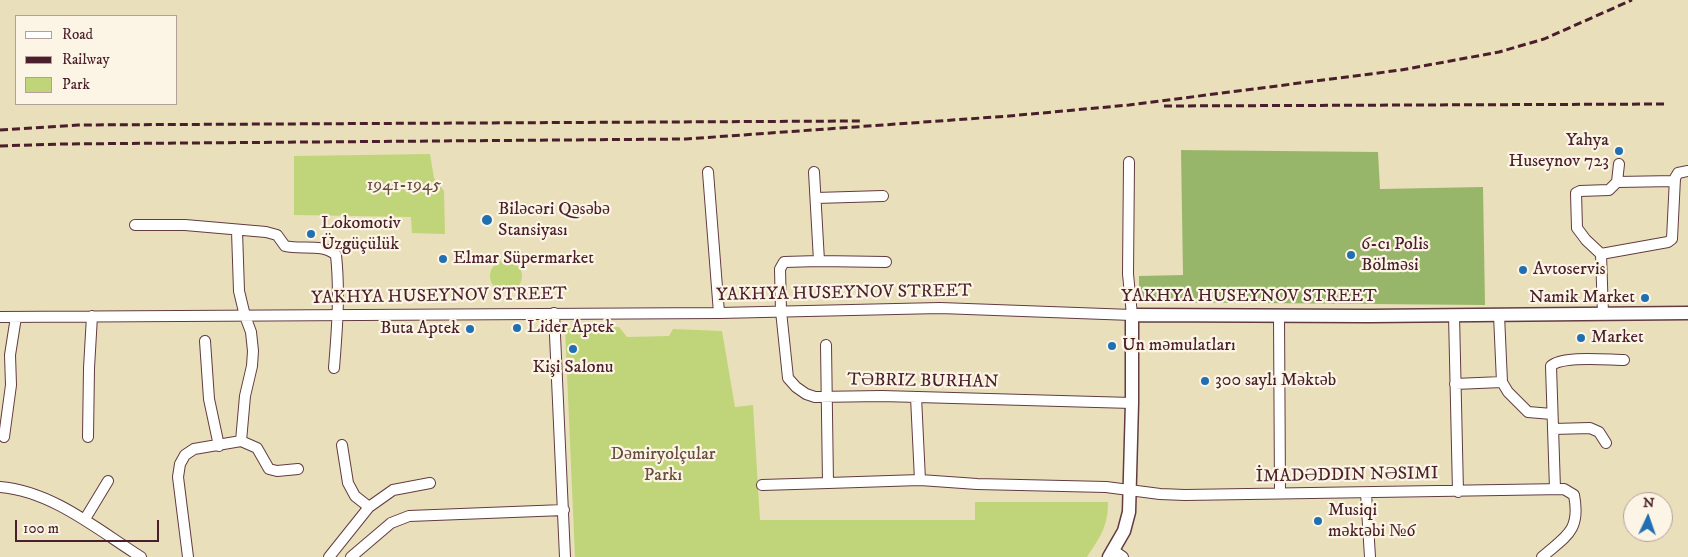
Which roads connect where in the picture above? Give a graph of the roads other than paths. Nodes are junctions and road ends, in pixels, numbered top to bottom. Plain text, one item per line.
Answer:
1 (1129, 162) dead end
2 (1619, 164) dead end
3 (1688, 171) edge
4 (708, 172) dead end
5 (814, 172) dead end
6 (1675, 181) junction
7 (1616, 182) junction
8 (883, 196) dead end
9 (816, 198) junction
10 (135, 224) dead end
11 (237, 231) junction
12 (1601, 254) junction
13 (819, 260) junction
14 (886, 262) dead end
15 (781, 311) junction
16 (554, 313) junction
17 (719, 313) junction
18 (1688, 313) edge
19 (1602, 314) junction
20 (338, 315) junction
21 (1132, 315) junction
22 (1279, 315) junction
23 (1454, 315) junction
24 (1499, 315) junction
25 (92, 316) junction
26 (245, 316) junction
27 (0, 317) edge
28 (16, 317) junction
29 (205, 340) dead end
30 (826, 345) dead end
31 (1624, 360) dead end
32 (334, 368) dead end
33 (1502, 382) junction
34 (1455, 384) junction
35 (827, 397) junction
36 (916, 397) junction
37 (1132, 404) junction
38 (1552, 414) junction
39 (1553, 429) junction
40 (4, 437) dead end
41 (88, 437) dead end
42 (241, 441) junction
43 (1606, 443) dead end
44 (342, 445) dead end
45 (219, 446) junction
46 (298, 469) dead end
47 (920, 480) junction
48 (108, 481) dead end
49 (430, 483) dead end
50 (828, 483) junction
51 (762, 485) dead end
52 (0, 487) edge
53 (1560, 489) junction
54 (1130, 491) junction
55 (1458, 492) junction
56 (1280, 493) junction
57 (1366, 493) junction
58 (369, 507) junction
59 (564, 510) junction
60 (85, 519) junction
61 (1115, 555) edge
62 (141, 557) edge
63 (188, 557) edge
64 (329, 557) edge
65 (351, 557) edge
66 (565, 557) edge
67 (1370, 557) edge
68 (1542, 557) edge

1 - 21 street
2 - 7 street
3 - 6 street
4 - 17 street
5 - 9 street
6 - 7 street
6 - 12 street
7 - 12 street
8 - 9 street
9 - 13 street
10 - 11 street
11 - 20 street
11 - 26 street
12 - 19 street
13 - 14 street
13 - 15 street, TƏBRIZ BURHAN
15 - 17 street, YAKHYA HUSEYNOV STREET
15 - 21 street, YAKHYA HUSEYNOV STREET
15 - 35 street, TƏBRIZ BURHAN
16 - 17 street, YAKHYA HUSEYNOV STREET
16 - 20 street, YAKHYA HUSEYNOV STREET
16 - 59 street
18 - 19 main road, YAKHYA HUSEYNOV STREET
19 - 24 main road, YAKHYA HUSEYNOV STREET
20 - 26 street, YAKHYA HUSEYNOV STREET
20 - 32 street
21 - 22 main road, YAKHYA HUSEYNOV STREET
21 - 37 main road
22 - 23 main road, YAKHYA HUSEYNOV STREET
22 - 56 street
23 - 24 main road, YAKHYA HUSEYNOV STREET
23 - 34 street
24 - 33 street
25 - 26 street, YAKHYA HUSEYNOV STREET
25 - 28 street, YAKHYA HUSEYNOV STREET
25 - 41 street
26 - 42 street
27 - 28 street, YAKHYA HUSEYNOV STREET
28 - 40 street
29 - 45 street
30 - 35 street
31 - 38 street
33 - 34 street
33 - 38 street
34 - 55 street
35 - 36 street, TƏBRIZ BURHAN
35 - 50 street
36 - 37 street, TƏBRIZ BURHAN
36 - 47 street
37 - 54 main road
38 - 39 street
39 - 43 street
39 - 53 street
42 - 45 street
42 - 46 street
44 - 58 street
45 - 63 street
47 - 50 street, İMADƏDDIN NƏSIMI
47 - 54 street, İMADƏDDIN NƏSIMI
48 - 60 street
49 - 58 street
50 - 51 street, İMADƏDDIN NƏSIMI
52 - 60 street
53 - 55 street, İMADƏDDIN NƏSIMI
53 - 68 street
54 - 56 street, İMADƏDDIN NƏSIMI
54 - 61 main road
55 - 57 street, İMADƏDDIN NƏSIMI
56 - 57 street, İMADƏDDIN NƏSIMI
57 - 67 street
58 - 64 street
59 - 65 street
59 - 66 street
60 - 62 street

